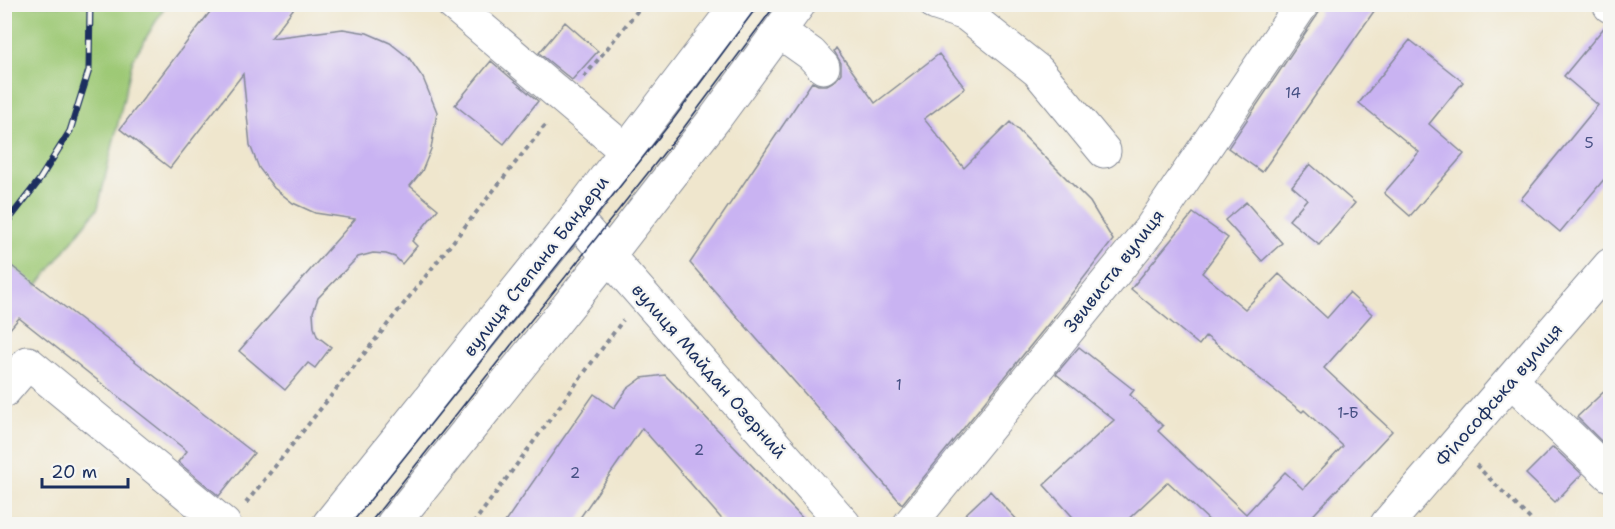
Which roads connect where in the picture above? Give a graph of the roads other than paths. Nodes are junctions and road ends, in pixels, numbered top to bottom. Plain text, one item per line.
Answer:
1 (453, 4) edge
2 (738, 4) edge
3 (798, 4) edge
4 (1302, 4) edge
5 (960, 8) edge
6 (780, 32) junction
7 (823, 67) dead end
8 (626, 151) junction
9 (1104, 151) dead end
10 (575, 218) junction
11 (608, 256) junction
12 (1611, 265) edge
13 (1511, 380) junction
14 (4, 391) edge
15 (1611, 475) edge
16 (234, 515) edge
17 (329, 525) edge
18 (393, 525) edge
19 (844, 525) edge
20 (910, 525) edge
21 (1388, 525) edge

1 - 8 street
2 - 8 street, вулиця Степана Бандери
3 - 6 street
4 - 20 street, Звивиста вулиця
5 - 9 street
6 - 7 street
6 - 11 street
8 - 10 street, вулиця Степана Бандери
10 - 11 street, вулиця Майдан Озерний
10 - 17 street, вулиця Степана Бандери
11 - 18 street
11 - 19 street, вулиця Майдан Озерний
12 - 13 street, Філософська вулиця
13 - 15 street
13 - 21 street, Філософська вулиця
14 - 16 street

